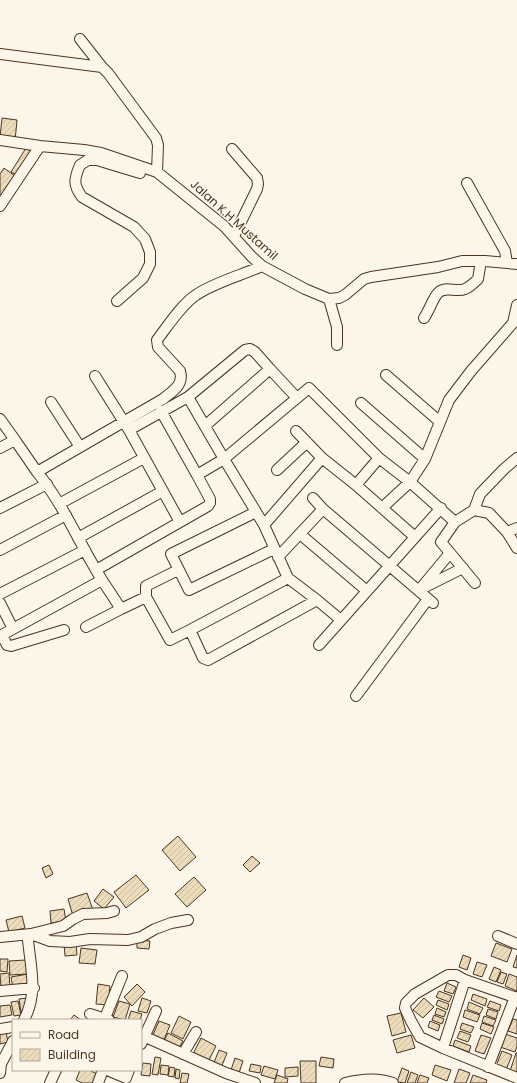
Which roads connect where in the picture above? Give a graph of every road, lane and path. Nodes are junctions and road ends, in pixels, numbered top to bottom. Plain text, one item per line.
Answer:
1 (80, 39) dead end
2 (0, 54) edge
3 (102, 67) junction
4 (0, 140) edge
5 (40, 146) junction
6 (232, 149) dead end
7 (157, 172) junction
8 (167, 180) junction
9 (467, 183) dead end
10 (0, 206) edge
11 (234, 236) junction
12 (481, 261) junction
13 (512, 263) edge
14 (262, 266) junction
15 (329, 299) junction
16 (117, 301) dead end
17 (517, 305) edge
18 (424, 318) dead end
19 (337, 345) dead end
20 (270, 369) junction
21 (386, 374) dead end
22 (95, 376) dead end
23 (188, 397) junction
24 (297, 398) junction
25 (51, 402) dead end
26 (361, 402) dead end
27 (161, 411) junction
28 (0, 420) edge
29 (440, 422) junction
30 (206, 425) junction
31 (126, 426) junction
32 (296, 431) dead end
33 (15, 440) junction
34 (307, 442) junction
35 (80, 447) junction
36 (0, 448) edge
37 (144, 458) junction
38 (322, 458) junction
39 (379, 458) junction
40 (517, 458) edge
41 (224, 459) junction
42 (425, 459) junction
43 (277, 470) dead end
44 (37, 472) junction
45 (197, 475) junction
46 (410, 482) junction
47 (47, 484) junction
48 (356, 485) junction
49 (163, 491) junction
50 (313, 498) dead end
51 (59, 504) junction
52 (0, 508) edge
53 (323, 508) junction
54 (382, 508) junction
55 (441, 508) junction
56 (474, 510) junction
57 (256, 512) junction
58 (66, 515) junction
59 (180, 522) junction
60 (455, 522) junction
61 (264, 525) junction
62 (517, 528) edge
63 (507, 532) junction
64 (300, 534) junction
65 (415, 537) junction
66 (78, 538) junction
67 (517, 548) edge
68 (0, 550) edge
69 (85, 550) junction
70 (450, 552) junction
71 (276, 553) junction
72 (390, 565) junction
73 (463, 568) junction
74 (96, 570) junction
75 (178, 570) junction
76 (288, 578) junction
77 (102, 580) junction
78 (475, 583) dead end
79 (419, 590) junction
80 (367, 591) junction
81 (0, 594) edge
82 (146, 597) junction
83 (317, 600) junction
84 (0, 603) edge
85 (121, 609) junction
86 (341, 620) junction
87 (86, 627) dead end
88 (13, 629) junction
89 (64, 630) dead end
90 (190, 630) junction
91 (1, 636) edge
92 (319, 645) dead end
93 (356, 696) dead end
94 (114, 911) dead end
95 (188, 920) dead end
96 (31, 934) junction
97 (498, 936) dead end
98 (0, 937) edge
99 (517, 944) edge
100 (122, 976) dead end
101 (465, 980) junction
102 (34, 988) junction
103 (0, 991) edge
104 (516, 998) edge
105 (156, 1010) dead end
106 (90, 1014) dead end
107 (25, 1019) edge
108 (107, 1019) edge
109 (12, 1027) edge
110 (0, 1029) edge
111 (196, 1032) dead end
112 (142, 1038) edge
113 (12, 1043) edge
114 (443, 1048) junction
115 (183, 1054) junction
116 (0, 1067) edge
117 (488, 1067) junction
118 (56, 1071) edge
119 (103, 1071) edge
120 (110, 1071) edge
121 (130, 1077) edge
122 (224, 1078) edge
123 (517, 1078) edge
124 (50, 1083) edge
125 (98, 1083) edge
126 (255, 1083) edge
127 (345, 1083) edge
128 (393, 1083) edge

1 - 3 street
2 - 3 street
3 - 7 street
4 - 5 street, Jalan K.H Mustamil
5 - 7 street, Jalan K.H Mustamil
5 - 10 street
6 - 11 street
7 - 8 street, Jalan K.H Mustamil
8 - 11 street, Jalan K.H Mustamil
8 - 16 street
9 - 13 street
11 - 14 street, Jalan K.H Mustamil
12 - 13 street
12 - 15 street
12 - 18 street
14 - 15 street, Jalan K.H Mustamil
14 - 31 street
15 - 19 street
17 - 29 street
20 - 23 street
20 - 24 street
20 - 30 street
21 - 29 street
22 - 31 street
23 - 27 street
23 - 30 street
24 - 39 street
24 - 41 street
25 - 35 street
26 - 42 street
27 - 31 street
27 - 45 street
28 - 33 street
29 - 42 street
30 - 41 street
31 - 35 street
31 - 37 street
32 - 34 street
33 - 36 street
33 - 44 street
34 - 38 street
34 - 43 street
35 - 44 street
37 - 49 street
37 - 51 street
38 - 48 street
38 - 61 street
39 - 46 street
39 - 48 street
40 - 56 street
41 - 45 street
41 - 57 street
42 - 46 street
44 - 47 street
45 - 59 street
46 - 54 street
46 - 55 street
47 - 51 street
47 - 52 street
48 - 54 street
49 - 59 street
49 - 66 street
50 - 53 street
51 - 58 street
53 - 64 street
53 - 72 street
54 - 65 street
55 - 60 street
55 - 65 street
56 - 60 street
56 - 63 street
57 - 61 street
57 - 75 street
58 - 66 street
58 - 68 street
59 - 74 street
60 - 70 street
61 - 71 street
62 - 63 street
63 - 67 street
64 - 71 street
64 - 80 street
65 - 72 street
66 - 69 street
69 - 74 street
69 - 81 street
70 - 73 street
70 - 79 street
71 - 75 street
71 - 76 street
72 - 79 street
72 - 80 street
73 - 78 street
73 - 79 street
74 - 77 street
75 - 82 street
76 - 83 street
76 - 90 street
77 - 85 street
77 - 88 street
79 - 93 street
80 - 86 street
82 - 85 street
82 - 90 street
83 - 86 street
83 - 90 street
84 - 88 street
85 - 87 street
86 - 92 street
88 - 91 street
89 - 91 street
94 - 96 street
95 - 96 street
96 - 98 street
96 - 102 street
97 - 99 street
100 - 108 street
101 - 104 street
101 - 114 street
101 - 114 street
102 - 103 street
102 - 107 street
104 - 117 street
105 - 112 street
106 - 108 street
109 - 110 street
111 - 115 street
112 - 115 street
113 - 116 street
114 - 117 street
115 - 122 street
117 - 123 street
118 - 124 street
119 - 125 street
120 - 121 street
122 - 126 street
127 - 128 street

